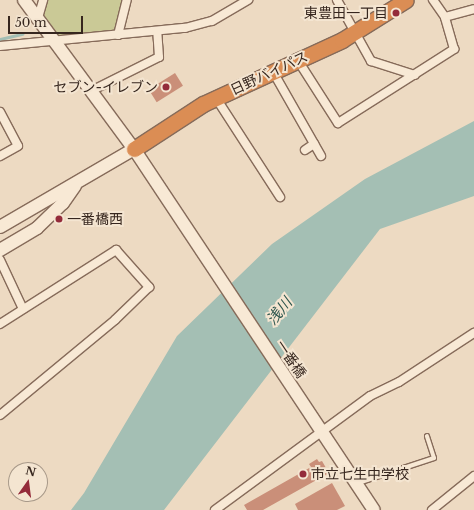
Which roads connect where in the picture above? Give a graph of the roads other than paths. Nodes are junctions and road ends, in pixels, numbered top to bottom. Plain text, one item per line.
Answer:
1 (24, 0) edge
2 (43, 0) edge
3 (127, 0) edge
4 (248, 0) edge
5 (337, 0) edge
6 (406, 0) edge
7 (433, 0) edge
8 (474, 9) edge
9 (38, 18) junction
10 (445, 18) junction
11 (157, 31) junction
12 (356, 32) junction
13 (118, 35) junction
14 (54, 40) junction
15 (0, 46) edge
16 (297, 59) junction
17 (272, 70) junction
18 (415, 75) junction
19 (91, 91) junction
20 (216, 98) junction
21 (0, 112) edge
22 (314, 144) junction
23 (134, 149) junction
24 (305, 150) dead end
25 (0, 156) edge
26 (321, 156) dead end
27 (77, 183) junction
28 (280, 197) dead end
29 (0, 227) edge
30 (0, 250) edge
31 (0, 260) edge
32 (23, 309) junction
33 (0, 324) edge
34 (474, 333) edge
35 (0, 415) edge
36 (319, 428) junction
37 (427, 436) dead end
38 (474, 476) edge
39 (357, 483) junction
40 (215, 510) edge
41 (374, 510) edge
42 (432, 510) edge

1 - 9 street, 一番橋
2 - 9 street
3 - 13 street
4 - 11 street
5 - 12 street
6 - 12 highway, 日野バイパス
7 - 10 street
8 - 10 street
9 - 14 street, 一番橋
10 - 18 street
11 - 13 street
11 - 19 street
12 - 16 highway, 日野バイパス
12 - 18 street
13 - 14 street
14 - 15 street
14 - 19 street, 一番橋
16 - 17 highway, 日野バイパス
16 - 18 street
17 - 20 highway, 日野バイパス
17 - 22 street
19 - 23 street, 一番橋
20 - 23 highway, 日野バイパス
20 - 28 street
21 - 25 street
22 - 24 street
22 - 26 street
23 - 27 street
23 - 36 street, 一番橋
27 - 29 street
27 - 30 street
31 - 32 street
32 - 33 street
32 - 35 street
34 - 36 street
36 - 39 street, 一番橋
36 - 40 street
37 - 39 lane
38 - 42 street
39 - 41 street, 一番橋

